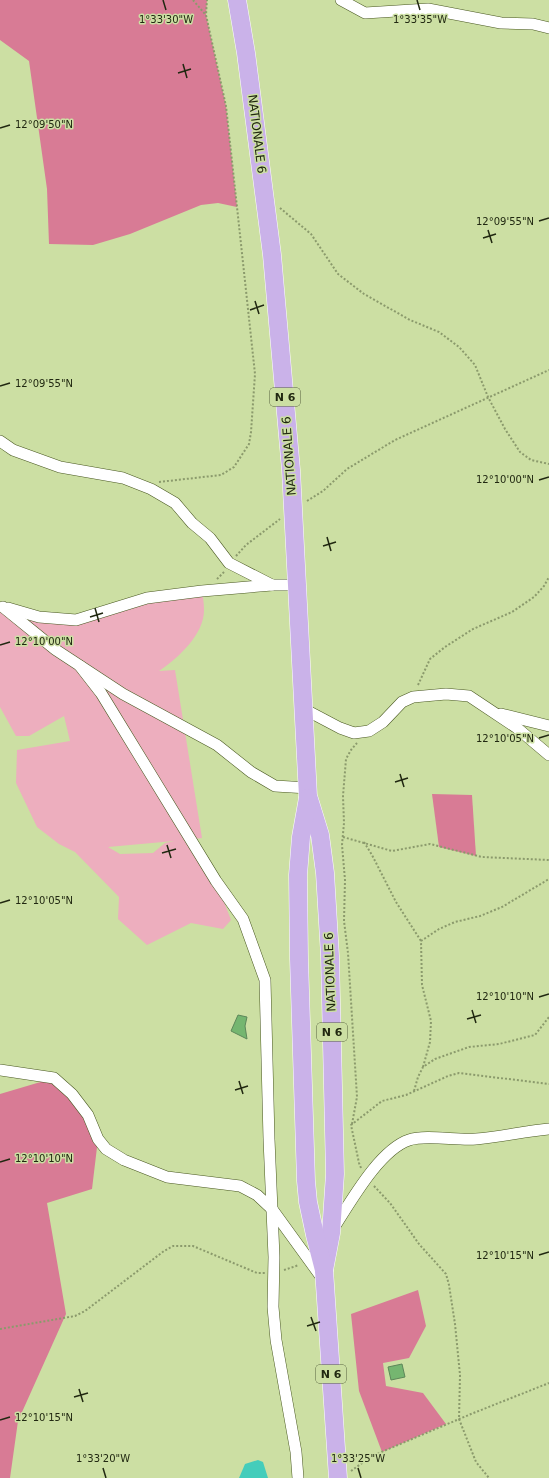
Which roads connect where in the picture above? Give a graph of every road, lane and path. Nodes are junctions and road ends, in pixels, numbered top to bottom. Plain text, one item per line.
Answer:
1 (193, 0) edge
2 (207, 0) edge
3 (237, 0) edge
4 (341, 0) edge
5 (206, 15) junction
6 (549, 28) edge
7 (264, 194) junction
8 (549, 370) edge
9 (488, 397) junction
10 (0, 441) edge
11 (549, 464) edge
12 (138, 484) junction
13 (293, 509) junction
14 (229, 563) junction
15 (549, 577) edge
16 (272, 585) junction
17 (297, 585) junction
18 (202, 591) junction
19 (2, 606) edge
20 (80, 666) junction
21 (413, 697) junction
22 (304, 709) junction
23 (492, 712) junction
24 (549, 726) edge
25 (369, 731) junction
26 (549, 755) edge
27 (308, 792) junction
28 (343, 836) junction
29 (364, 842) junction
30 (549, 860) edge
31 (549, 879) edge
32 (420, 941) junction
33 (549, 1017) edge
34 (422, 1066) junction
35 (0, 1070) edge
36 (549, 1084) edge
37 (414, 1091) junction
38 (351, 1125) junction
39 (549, 1129) edge
40 (367, 1179) junction
41 (272, 1210) junction
42 (331, 1233) junction
43 (320, 1271) junction
44 (274, 1274) junction
45 (0, 1329) edge
46 (549, 1383) edge
47 (459, 1419) junction
48 (342, 1476) edge
49 (298, 1478) edge
50 (489, 1478) edge

1 - 5 path
2 - 5 path
3 - 7 main road, NATIONALE 6 / N 6
4 - 6 street
5 - 12 path
7 - 9 path
7 - 13 main road, NATIONALE 6 / N 6
8 - 9 path
9 - 11 path
9 - 13 path
10 - 12 street
12 - 14 street
13 - 14 path
13 - 17 main road, NATIONALE 6 / N 6
14 - 16 street
14 - 18 path
15 - 21 path
16 - 17 street
16 - 18 street
17 - 22 main road, NATIONALE 6 / N 6
18 - 19 street
19 - 20 street
20 - 27 street
20 - 41 street
21 - 23 street
21 - 25 street
22 - 25 street
22 - 27 main road, NATIONALE 6 / N 6
23 - 24 street
23 - 26 street
25 - 28 path
27 - 42 main road, NATIONALE 6 / N 6
27 - 43 main road, NATIONALE 6 / N 6
28 - 29 path
28 - 38 path
29 - 30 path
29 - 32 path
31 - 32 path
32 - 34 path
33 - 34 path
34 - 37 path
35 - 41 street
36 - 37 path
37 - 38 path
38 - 40 path
39 - 40 street
40 - 42 street
40 - 47 path
41 - 43 street
41 - 44 street
42 - 43 main road, NATIONALE 6 / N 6
43 - 44 path
43 - 48 main road, NATIONALE 6 / N 6
44 - 45 path
44 - 49 street
46 - 47 path
47 - 48 path
47 - 50 path

